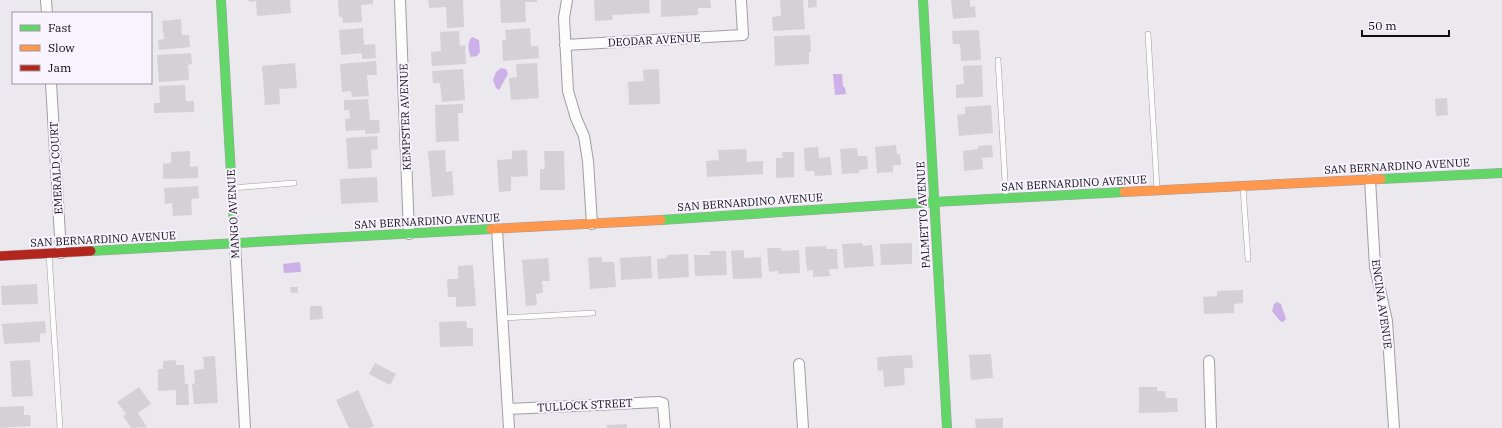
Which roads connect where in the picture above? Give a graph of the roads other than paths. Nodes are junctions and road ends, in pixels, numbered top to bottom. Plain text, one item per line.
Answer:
1 (46, 0) edge
2 (221, 0) edge
3 (400, 0) edge
4 (566, 0) edge
5 (741, 0) edge
6 (923, 0) edge
7 (47, 12) edge
8 (1148, 34) dead end
9 (565, 45) junction
10 (998, 60) dead end
11 (51, 84) edge
12 (1502, 173) edge
13 (1370, 179) junction
14 (294, 183) dead end
15 (1243, 186) junction
16 (231, 188) junction
17 (1157, 190) junction
18 (1006, 198) junction
19 (934, 202) junction
20 (592, 224) junction
21 (497, 229) junction
22 (410, 234) junction
23 (235, 244) junction
24 (48, 253) junction
25 (61, 253) junction
26 (0, 256) edge
27 (1248, 259) dead end
28 (593, 314) dead end
29 (503, 318) junction
30 (1209, 362) dead end
31 (799, 364) dead end
32 (508, 409) junction
33 (60, 428) edge
34 (245, 428) edge
35 (509, 428) edge
36 (665, 428) edge
37 (803, 428) edge
38 (947, 428) edge
39 (1211, 428) edge
40 (1394, 428) edge

1 - 7 street
2 - 16 main road, MANGO AVENUE
3 - 22 street, KEMPSTER AVENUE
4 - 9 street
5 - 9 street, DEODAR AVENUE
6 - 19 main road, PALMETTO AVENUE
8 - 17 lane
9 - 20 street
10 - 18 lane
11 - 25 street, EMERALD COURT
12 - 13 main road, SAN BERNARDINO AVENUE
13 - 15 main road, SAN BERNARDINO AVENUE
13 - 40 street, ENCINA AVENUE
14 - 16 lane
15 - 17 main road, SAN BERNARDINO AVENUE
15 - 27 lane
16 - 23 main road, MANGO AVENUE
17 - 18 main road, SAN BERNARDINO AVENUE
18 - 19 main road, SAN BERNARDINO AVENUE
19 - 20 main road, SAN BERNARDINO AVENUE
19 - 38 main road, PALMETTO AVENUE
20 - 21 main road, SAN BERNARDINO AVENUE
21 - 22 main road, SAN BERNARDINO AVENUE
21 - 29 street
22 - 23 main road, SAN BERNARDINO AVENUE
23 - 25 main road, SAN BERNARDINO AVENUE
23 - 34 street, MANGO AVENUE
24 - 25 main road, SAN BERNARDINO AVENUE
24 - 26 main road, SAN BERNARDINO AVENUE
24 - 33 lane
28 - 29 lane
29 - 32 street
30 - 39 street
31 - 37 street
32 - 35 street
32 - 36 street, TULLOCK STREET

